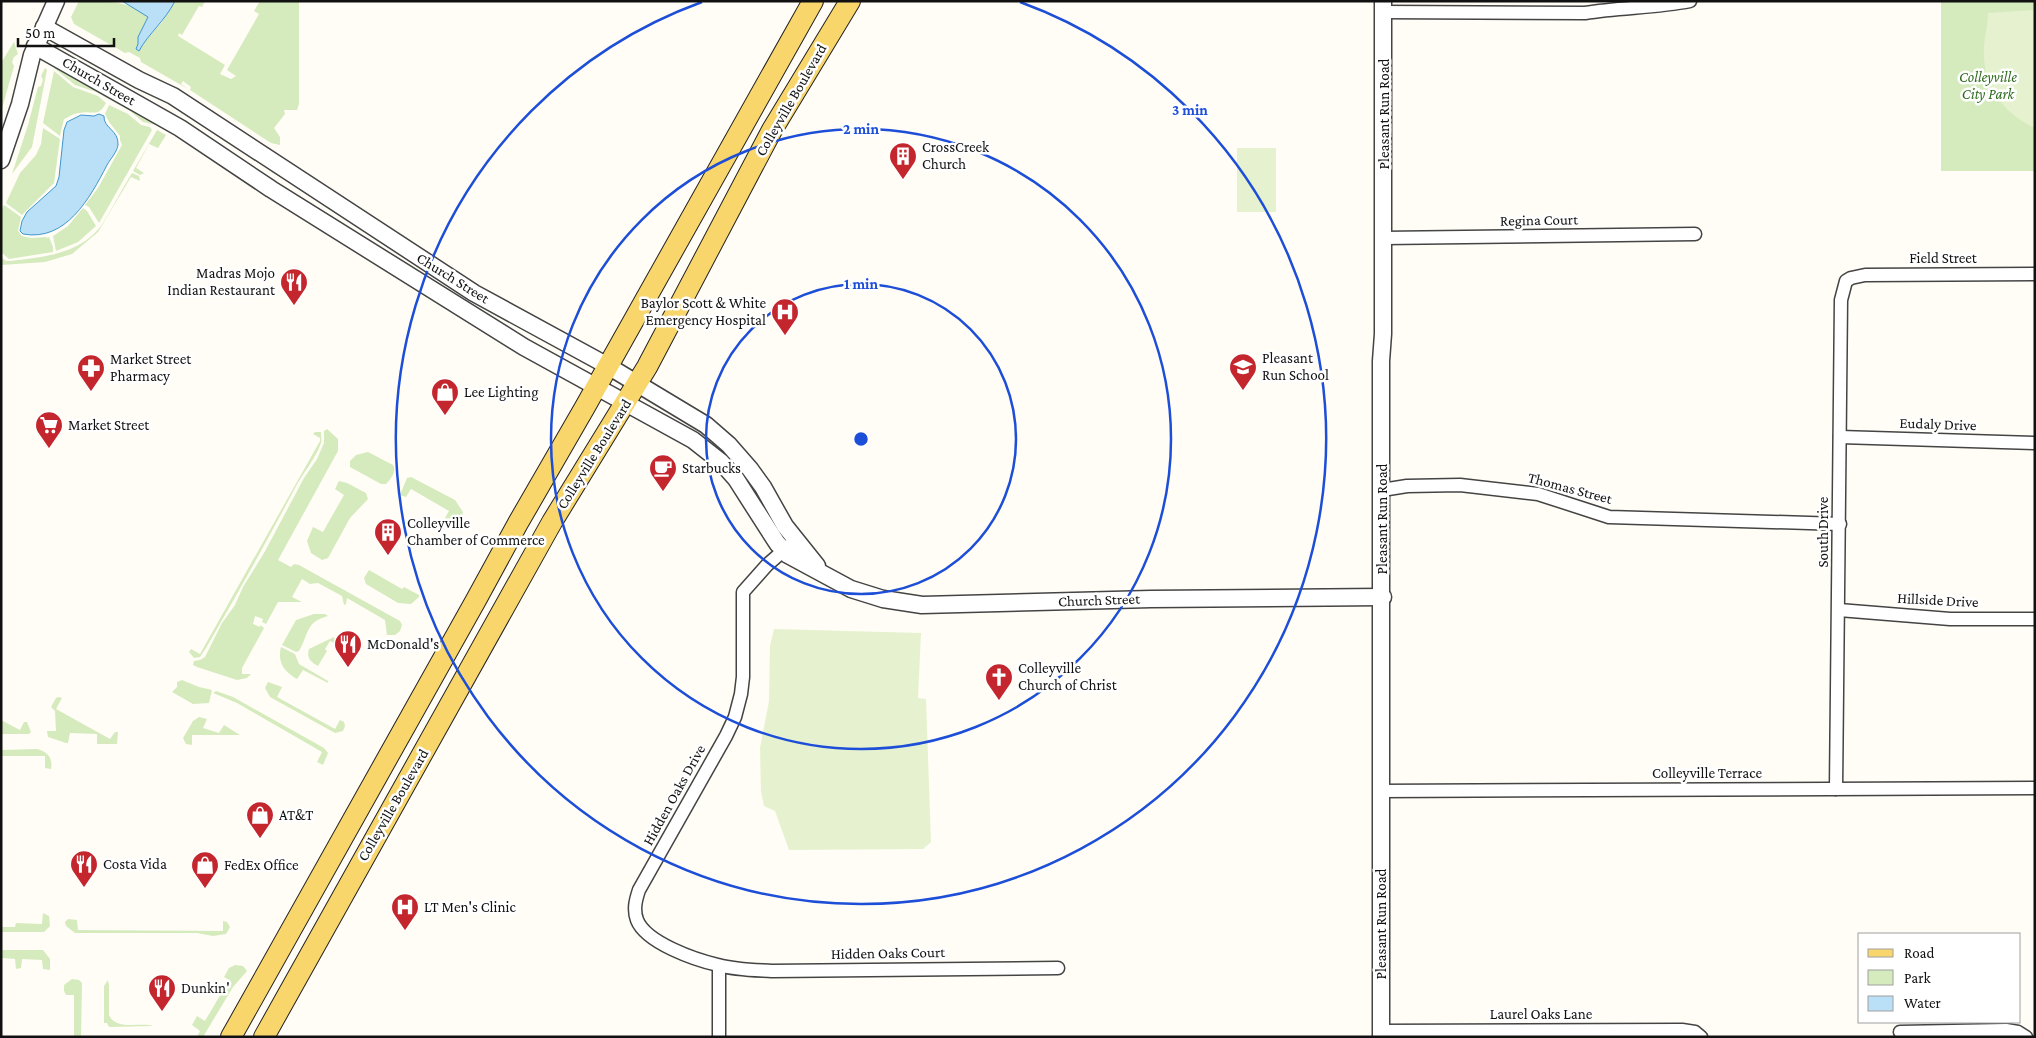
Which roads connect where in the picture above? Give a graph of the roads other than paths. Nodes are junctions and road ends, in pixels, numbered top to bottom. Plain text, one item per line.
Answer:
1 (56, 1) edge
2 (813, 1) edge
3 (850, 1) edge
4 (1690, 1) edge
5 (1383, 7) edge
6 (44, 27) junction
7 (36, 46) junction
8 (1, 160) edge
9 (285, 169) junction
10 (271, 188) junction
11 (1695, 234) dead end
12 (1384, 238) junction
13 (408, 249) junction
14 (397, 268) junction
15 (2035, 274) edge
16 (1851, 278) joint
17 (608, 366) junction
18 (638, 384) junction
19 (595, 387) junction
20 (625, 404) junction
21 (1840, 438) junction
22 (2035, 443) edge
23 (735, 450) junction
24 (721, 462) junction
25 (1382, 490) junction
26 (1840, 524) junction
27 (790, 545) junction
28 (1383, 597) junction
29 (1839, 610) junction
30 (2035, 619) edge
31 (2035, 788) edge
32 (1836, 789) junction
33 (1380, 791) junction
34 (719, 966) junction
35 (1058, 968) dead end
36 (1900, 1032) dead end
37 (1381, 1034) edge
38 (1511, 1034) edge
39 (1701, 1036) edge
40 (231, 1037) edge
41 (264, 1037) edge
42 (719, 1037) edge
43 (2026, 1037) edge

1 - 6 street
2 - 17 main road, Colleyville Boulevard
3 - 18 main road, Colleyville Boulevard
4 - 5 street
5 - 12 street, Pleasant Run Road
6 - 7 street
6 - 9 street, Church Street
7 - 8 street
7 - 10 street, Church Street
9 - 10 street
9 - 13 street, Church Street
10 - 14 street, Church Street
11 - 12 street, Regina Court
12 - 25 street, Pleasant Run Road
13 - 14 street
13 - 17 street, Church Street
14 - 19 street, Church Street
15 - 16 street, Field Street
16 - 21 street, South Drive
17 - 18 street, Church Street
17 - 19 main road, Colleyville Boulevard
18 - 20 main road, Colleyville Boulevard
18 - 23 street, Church Street
19 - 20 street, Church Street
19 - 40 main road, Colleyville Boulevard
20 - 24 street, Church Street
20 - 41 main road, Colleyville Boulevard
21 - 22 street, Eudaly Drive
21 - 26 street, South Drive
23 - 24 street
23 - 27 street, Church Street
24 - 27 street, Church Street
25 - 26 street, Thomas Street
25 - 28 street, Pleasant Run Road
26 - 29 street, South Drive
27 - 28 street, Church Street
27 - 34 street, Hidden Oaks Drive
28 - 33 street, Pleasant Run Road
29 - 30 street, Hillside Drive
29 - 32 street, South Drive
31 - 32 street, Colleyville Terrace
32 - 33 street, Colleyville Terrace
33 - 37 street, Pleasant Run Road
34 - 35 street, Hidden Oaks Court
34 - 42 street
36 - 43 street
37 - 38 street, Laurel Oaks Lane
38 - 39 street, Laurel Oaks Lane

